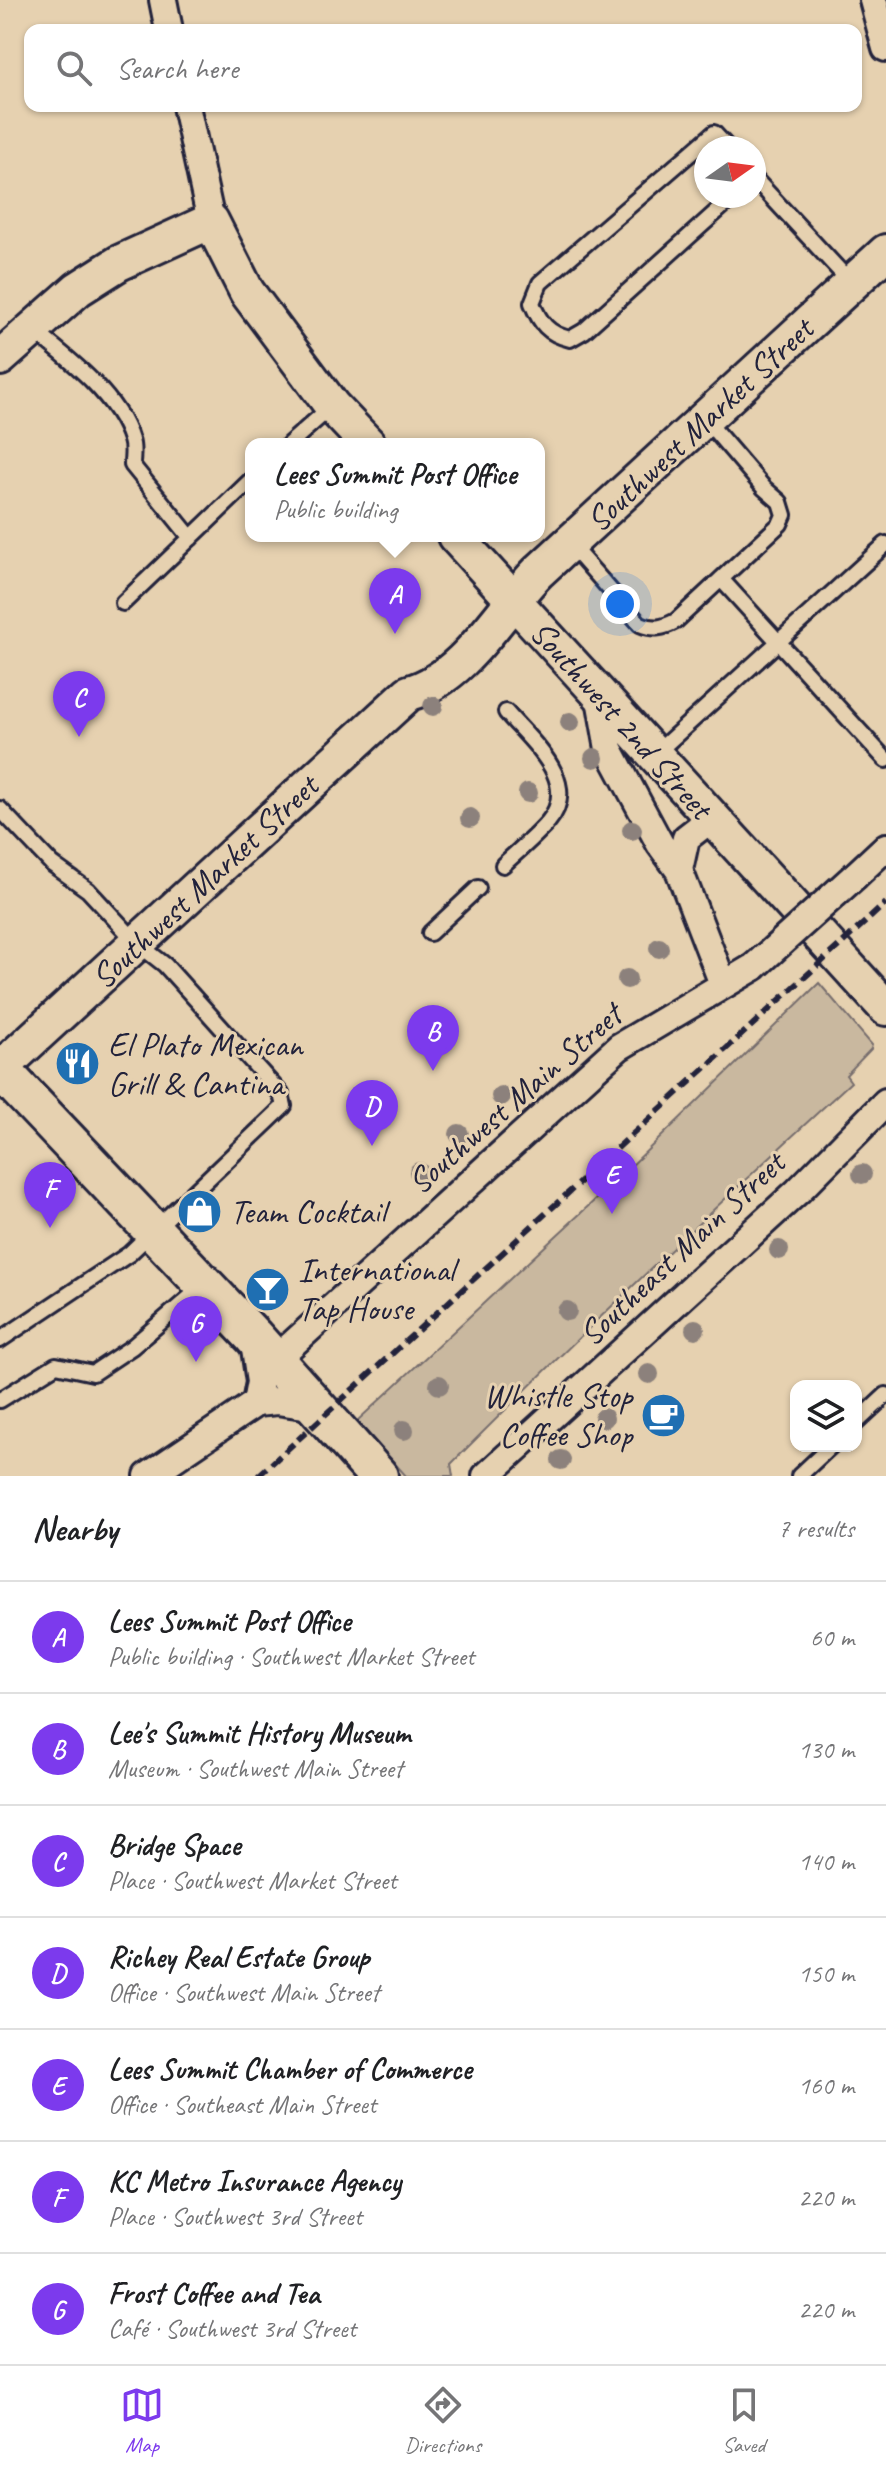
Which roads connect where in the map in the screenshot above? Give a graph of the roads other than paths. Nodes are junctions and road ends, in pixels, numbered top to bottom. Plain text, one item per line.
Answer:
1 (163, 0) edge
2 (873, 0) edge
3 (168, 24) edge
4 (886, 48) edge
5 (187, 112) edge
6 (694, 150) edge
7 (766, 191) edge
8 (721, 208) edge
9 (211, 221) junction
10 (886, 252) edge
11 (852, 284) junction
12 (33, 329) junction
13 (0, 358) edge
14 (332, 406) junction
15 (705, 419) junction
16 (296, 438) edge
17 (362, 438) edge
18 (245, 486) edge
19 (191, 538) junction
20 (461, 542) edge
21 (569, 543) junction
22 (886, 544) edge
23 (721, 579) junction
24 (513, 597) junction
25 (123, 603) dead end
26 (779, 643) junction
27 (599, 693) junction
28 (506, 712) dead end
29 (655, 755) junction
30 (886, 760) edge
31 (0, 809) edge
32 (712, 818) junction
33 (886, 847) edge
34 (503, 865) dead end
35 (679, 870) junction
36 (478, 888) dead end
37 (430, 933) dead end
38 (137, 943) junction
39 (723, 984) junction
40 (886, 1008) edge
41 (0, 1069) edge
42 (886, 1102) edge
43 (152, 1230) junction
44 (204, 1284) junction
45 (0, 1340) edge
46 (264, 1348) junction
47 (886, 1395) edge
48 (0, 1400) edge
49 (256, 1403) junction
50 (317, 1407) junction
51 (862, 1417) edge
52 (825, 1452) edge
53 (148, 1476) edge
54 (378, 1476) edge
55 (486, 1476) edge
56 (799, 1476) edge

1 - 3 street
2 - 4 street
5 - 9 street
6 - 8 lane
7 - 11 lane
9 - 12 street
9 - 14 street
10 - 11 street, Southwest Market Street
11 - 15 street, Southwest Market Street
12 - 13 street
12 - 19 lane
14 - 16 lane
14 - 17 street
15 - 21 street, Southwest Market Street
15 - 23 lane
18 - 19 lane
19 - 25 lane
20 - 24 street, Southwest 2nd Street
21 - 23 lane
21 - 24 street, Southwest Market Street
22 - 26 lane
23 - 26 lane
24 - 27 street, Southwest 2nd Street
24 - 38 street, Southwest Market Street
26 - 29 lane
26 - 30 lane
27 - 29 street, Southwest 2nd Street
27 - 35 street
28 - 34 lane
29 - 32 street, Southwest 2nd Street
31 - 38 lane
32 - 35 street
32 - 40 street, Southwest 2nd Street
33 - 39 street, Southwest Main Street, bridge
35 - 39 street
36 - 37 lane
38 - 41 street, Southwest Market Street
38 - 43 lane
39 - 46 street, Southwest Main Street
41 - 43 main road
42 - 55 street, Southeast Main Street
43 - 44 main road
43 - 45 lane
44 - 46 main road
44 - 48 lane
46 - 49 street
46 - 50 main road
47 - 51 lane
49 - 50 street
49 - 53 street
50 - 54 main road
52 - 56 lane

